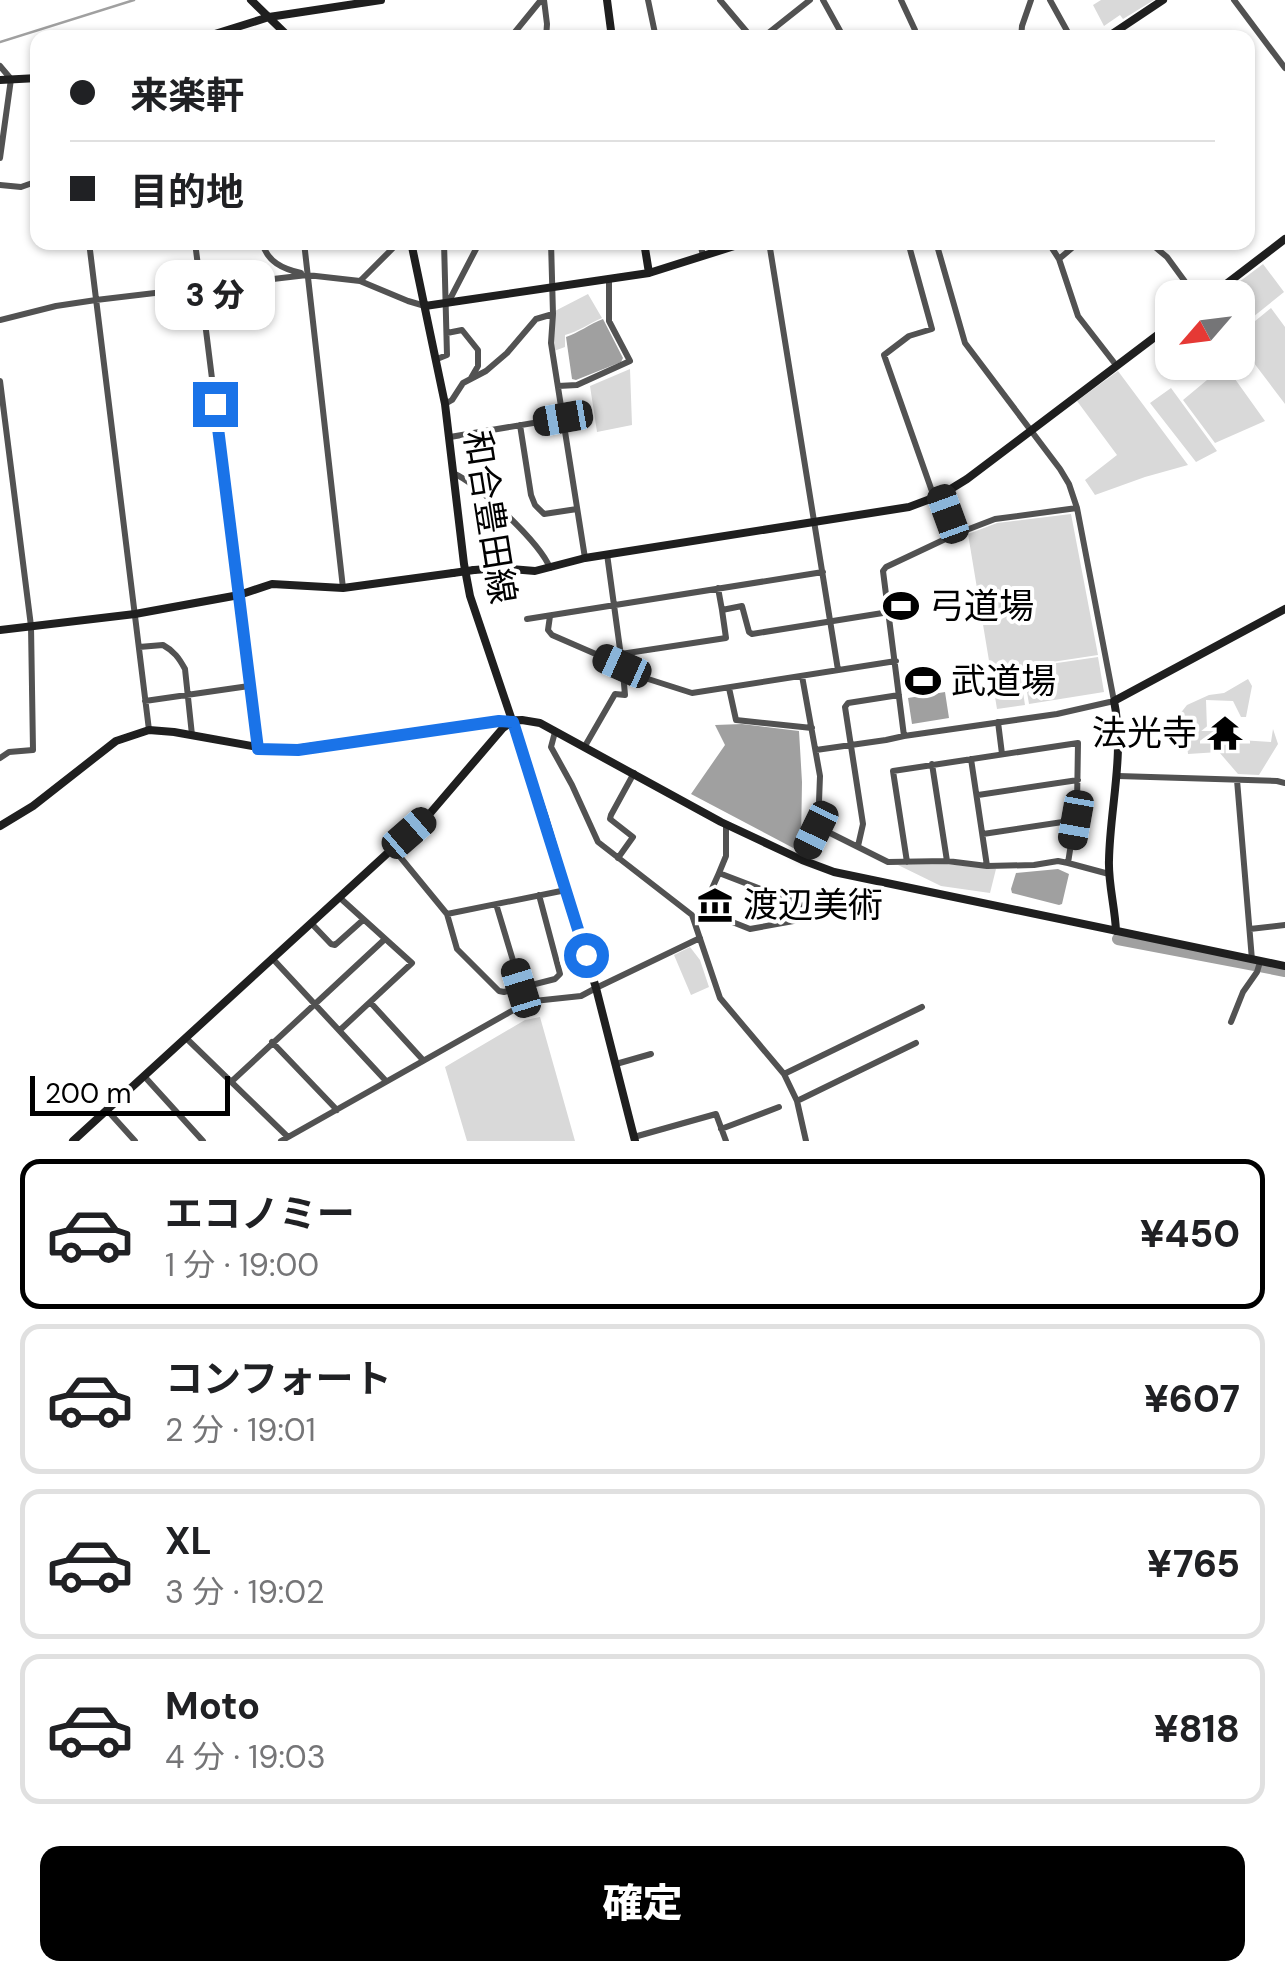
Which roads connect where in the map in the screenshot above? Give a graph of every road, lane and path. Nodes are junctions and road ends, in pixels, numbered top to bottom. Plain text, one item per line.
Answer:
1 (252, 0) edge
2 (382, 0) edge
3 (543, 0) edge
4 (607, 0) edge
5 (648, 0) edge
6 (720, 0) edge
7 (810, 0) edge
8 (823, 0) edge
9 (901, 0) edge
10 (1031, 0) edge
11 (1050, 0) edge
12 (1234, 0) edge
13 (1160, 1) edge
14 (269, 16) junction
15 (226, 30) edge
16 (282, 30) edge
17 (517, 30) edge
18 (547, 30) edge
19 (611, 30) edge
20 (654, 30) edge
21 (745, 30) edge
22 (772, 30) edge
23 (840, 30) edge
24 (915, 30) edge
25 (1022, 30) edge
26 (1067, 30) edge
27 (1118, 30) edge
28 (0, 66) edge
29 (1285, 68) edge
30 (30, 78) edge
31 (11, 79) junction
32 (0, 80) edge
33 (2, 127) edge
34 (0, 158) edge
35 (30, 184) edge
36 (0, 185) edge
37 (1285, 239) edge
38 (89, 250) edge
39 (196, 250) edge
40 (266, 250) edge
41 (305, 250) edge
42 (391, 250) edge
43 (413, 250) edge
44 (444, 250) edge
45 (475, 250) edge
46 (551, 250) edge
47 (645, 250) edge
48 (702, 250) edge
49 (724, 250) edge
50 (770, 250) edge
51 (910, 250) edge
52 (938, 250) edge
53 (1054, 250) edge
54 (1069, 250) edge
55 (1158, 250) edge
56 (703, 257) junction
57 (1059, 258) junction
58 (649, 273) junction
59 (308, 275) junction
60 (360, 280) junction
61 (1184, 280) edge
62 (1231, 280) edge
63 (609, 281) junction
64 (552, 287) junction
65 (200, 289) junction
66 (96, 300) junction
67 (447, 301) junction
68 (425, 306) junction
69 (553, 314) junction
70 (0, 320) edge
71 (446, 333) junction
72 (1155, 336) edge
73 (437, 358) junction
74 (1116, 365) junction
75 (470, 379) junction
76 (0, 381) edge
77 (558, 386) junction
78 (445, 404) junction
79 (563, 418) junction
80 (520, 425) junction
81 (1032, 429) junction
82 (450, 437) junction
83 (453, 473) junction
84 (938, 496) junction
85 (1077, 508) junction
86 (577, 509) junction
87 (814, 522) junction
88 (956, 534) junction
89 (607, 554) junction
90 (585, 558) junction
91 (550, 568) junction
92 (823, 572) junction
93 (343, 588) junction
94 (718, 588) junction
95 (239, 596) junction
96 (612, 605) junction
97 (1285, 609) edge
98 (722, 610) junction
99 (889, 612) junction
100 (135, 614) junction
101 (550, 616) junction
102 (527, 620) dead end
103 (831, 622) junction
104 (30, 626) junction
105 (0, 630) edge
106 (139, 648) junction
107 (620, 654) junction
108 (896, 661) junction
109 (623, 669) junction
110 (838, 670) junction
111 (802, 676) junction
112 (249, 686) junction
113 (728, 688) junction
114 (188, 695) junction
115 (899, 695) junction
116 (1114, 701) junction
117 (145, 702) junction
118 (513, 722) junction
119 (998, 722) junction
120 (812, 728) junction
121 (148, 730) junction
122 (556, 732) junction
123 (192, 735) junction
124 (904, 736) junction
125 (851, 745) junction
126 (585, 746) junction
127 (258, 749) junction
128 (816, 750) junction
129 (1002, 754) junction
130 (0, 758) edge
131 (971, 759) junction
132 (932, 764) junction
133 (634, 773) junction
134 (1118, 776) junction
135 (1078, 780) junction
136 (1237, 780) junction
137 (1285, 783) edge
138 (978, 795) junction
139 (1076, 820) junction
140 (726, 824) junction
141 (0, 826) edge
142 (818, 826) junction
143 (983, 834) junction
144 (858, 846) junction
145 (392, 847) junction
146 (618, 858) junction
147 (802, 860) junction
148 (947, 861) junction
149 (907, 862) junction
150 (1068, 863) junction
151 (987, 866) junction
152 (719, 873) junction
153 (1109, 874) junction
154 (566, 890) junction
155 (539, 895) junction
156 (339, 897) junction
157 (496, 904) junction
158 (702, 910) junction
159 (447, 914) junction
160 (362, 920) junction
161 (311, 923) junction
162 (695, 925) junction
163 (1285, 925) edge
164 (1250, 929) junction
165 (1116, 930) junction
166 (385, 938) junction
167 (700, 938) junction
168 (272, 958) junction
169 (1257, 964) junction
170 (1285, 966) edge
171 (521, 988) junction
172 (596, 988) junction
173 (314, 1002) junction
174 (370, 1002) junction
175 (922, 1007) dead end
176 (1231, 1022) dead end
177 (340, 1030) junction
178 (186, 1038) junction
179 (272, 1042) junction
180 (916, 1043) dead end
181 (651, 1054) dead end
182 (423, 1060) junction
183 (616, 1064) junction
184 (784, 1074) junction
185 (144, 1076) junction
186 (386, 1081) junction
187 (231, 1082) junction
188 (797, 1102) junction
189 (779, 1108) dead end
190 (107, 1110) junction
191 (337, 1110) junction
192 (722, 1129) junction
193 (285, 1139) edge
194 (635, 1139) edge
195 (73, 1141) edge
196 (135, 1141) edge
197 (203, 1141) edge
198 (726, 1141) edge
199 (806, 1141) edge

1 - 14 street
2 - 14 street
3 - 17 street
3 - 18 street
4 - 19 street
5 - 20 street
6 - 21 street
7 - 22 street
8 - 23 street
9 - 24 street
10 - 25 street
11 - 26 street
12 - 29 street
13 - 27 street
14 - 15 street
14 - 16 street
28 - 31 street
30 - 31 street
31 - 32 street
31 - 33 street
33 - 34 street
35 - 36 street
37 - 62 street
38 - 66 street
39 - 65 street
40 - 59 street
41 - 59 street
42 - 60 street
43 - 68 street, 和合豊田線
44 - 67 street
45 - 67 street
46 - 64 street
47 - 58 street
48 - 56 street
49 - 56 street
50 - 87 street
51 - 84 street
52 - 81 street
53 - 57 street
54 - 57 street
55 - 61 street
56 - 58 street
57 - 74 street
58 - 63 street
59 - 60 street
59 - 65 street
59 - 93 street
60 - 68 street
63 - 64 street
63 - 77 street
64 - 67 street
64 - 69 street
65 - 66 street
65 - 95 street
66 - 70 street
66 - 100 street
67 - 68 street
67 - 71 street
68 - 73 street, 和合豊田線
69 - 75 street
69 - 77 street
71 - 73 street
71 - 75 street
72 - 74 street
73 - 78 street, 和合豊田線
74 - 81 street
75 - 78 street
76 - 104 street
77 - 79 street
78 - 82 street, 和合豊田線
79 - 80 street
79 - 86 street
80 - 82 street
80 - 86 street
81 - 84 street
81 - 85 street
82 - 83 street, 和合豊田線
83 - 91 street
83 - 118 street, 和合豊田線
84 - 87 street
84 - 88 street
85 - 88 street
85 - 116 street
86 - 90 street
87 - 89 street
87 - 92 street
88 - 99 street
89 - 90 street
89 - 96 street
90 - 91 street
91 - 93 street, bridge
92 - 94 street
92 - 103 street
93 - 95 street
94 - 96 street
94 - 98 street
95 - 100 street
95 - 112 street
96 - 101 street
96 - 107 street
97 - 116 street
98 - 103 street
98 - 107 street
99 - 103 street
99 - 108 street
100 - 104 street
100 - 106 street
101 - 102 street
101 - 109 street
103 - 110 street
104 - 105 street
104 - 130 street
106 - 114 street
106 - 117 street
107 - 109 street
108 - 110 street
108 - 115 street
109 - 113 street
109 - 126 street
110 - 111 street
111 - 113 street
111 - 120 street
112 - 114 street
112 - 127 street
113 - 120 street
114 - 117 street
114 - 123 street
115 - 124 street
115 - 125 street
116 - 119 street
116 - 134 street
117 - 121 street
118 - 122 street
118 - 127 street
118 - 145 street
118 - 154 street, 和合豊田線
119 - 124 street
119 - 129 street
120 - 128 street
121 - 123 street
121 - 141 street
122 - 126 street
122 - 146 street
123 - 127 street
124 - 125 street
125 - 128 street
125 - 144 street
126 - 133 street
128 - 142 street
129 - 131 street
129 - 135 street
131 - 132 street
131 - 138 street
132 - 148 street
132 - 149 street
133 - 140 street
133 - 146 street
134 - 136 street
134 - 153 street
135 - 138 street
135 - 139 street
136 - 137 street
136 - 164 street
138 - 143 street
139 - 143 street
139 - 150 street
140 - 147 street
140 - 152 street
142 - 144 street
142 - 147 street
143 - 151 street
144 - 149 street
145 - 156 street
145 - 159 street
146 - 162 street
147 - 165 street
148 - 149 street
148 - 151 street
150 - 151 street
150 - 153 street
152 - 158 street
152 - 158 street
153 - 165 street
154 - 155 street
154 - 172 street, 和合豊田線
155 - 157 street
155 - 171 street
156 - 160 street
156 - 161 street
157 - 159 street
157 - 171 street
158 - 162 street
159 - 171 street
160 - 161 street
160 - 166 street
161 - 168 street
162 - 167 street
163 - 164 street
164 - 169 street
165 - 169 street
166 - 173 street
166 - 174 street
167 - 172 street
167 - 184 street
168 - 173 street
168 - 178 street
169 - 170 street
169 - 176 street
172 - 182 street
172 - 183 street, 和合豊田線
173 - 177 street
173 - 179 street
174 - 177 street
174 - 182 street
175 - 184 street
177 - 186 street
178 - 185 street
178 - 187 street
179 - 187 street
179 - 191 street
180 - 188 street
181 - 183 street
182 - 186 street
183 - 194 street, 和合豊田線
184 - 188 street
185 - 190 street
185 - 197 street
186 - 191 street
187 - 193 street
188 - 199 street
189 - 192 street
190 - 195 street
190 - 196 street
191 - 193 street
192 - 194 street
192 - 198 street

